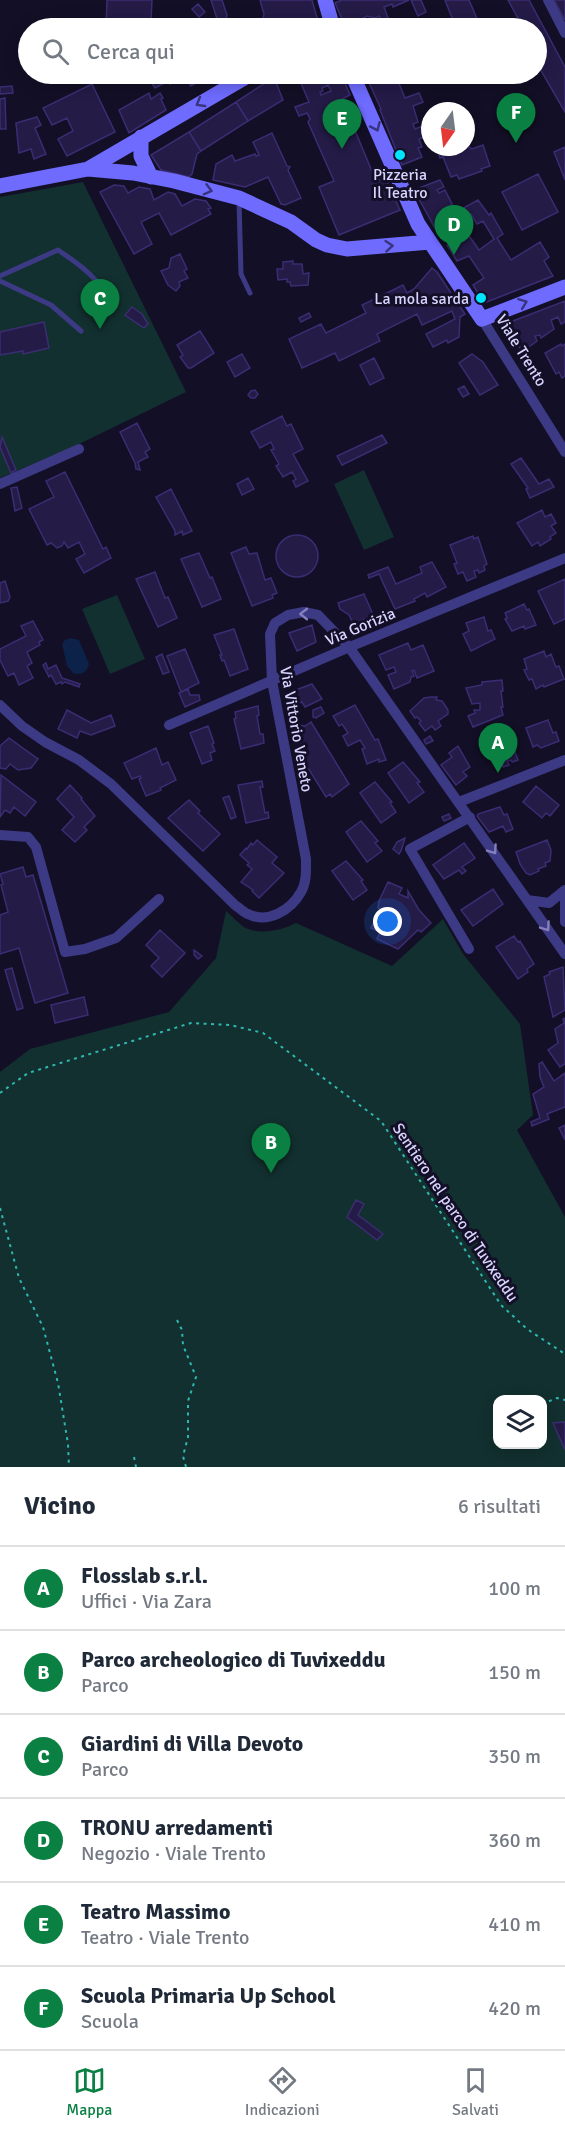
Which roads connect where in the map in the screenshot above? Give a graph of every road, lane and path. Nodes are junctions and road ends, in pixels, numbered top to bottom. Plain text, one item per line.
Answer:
1 (324, 0) edge
2 (548, 0) edge
3 (330, 18) edge
4 (565, 33) edge
5 (234, 84) edge
6 (356, 84) edge
7 (141, 137) junction
8 (116, 153) junction
9 (88, 169) junction
10 (121, 172) junction
11 (151, 177) junction
12 (0, 186) edge
13 (239, 198) junction
14 (430, 242) junction
15 (0, 276) edge
16 (0, 281) edge
17 (565, 287) edge
18 (250, 293) dead end
19 (111, 303) dead end
20 (482, 319) junction
21 (81, 331) dead end
22 (79, 449) dead end
23 (565, 452) edge
24 (0, 484) edge
25 (565, 558) edge
26 (349, 647) junction
27 (272, 681) junction
28 (0, 705) edge
29 (169, 725) dead end
30 (565, 760) edge
31 (459, 802) junction
32 (470, 817) junction
33 (0, 835) edge
34 (565, 891) edge
35 (159, 899) dead end
36 (527, 900) junction
37 (565, 922) edge
38 (469, 949) dead end
39 (565, 954) edge
40 (0, 1093) edge
41 (0, 1208) edge
42 (177, 1320) dead end
43 (565, 1354) edge
44 (565, 1400) edge
45 (547, 1402) edge
46 (134, 1457) dead end
47 (69, 1467) edge
48 (136, 1467) edge
49 (186, 1467) edge

1 - 3 street
2 - 4 street
5 -> 7 street
6 -> 14 street, Viale Trento
7 - 8 street
7 - 11 street
8 - 9 street
8 - 10 street
9 - 10 street
9 - 12 street
10 - 11 street
11 -> 13 street
13 -> 14 street
13 - 18 lane
14 - 20 street, Viale Trento
15 - 19 lane
16 - 21 lane
20 -> 17 street
20 - 23 street, Viale Trento
22 - 24 street
25 - 26 street, Via Gorizia
26 - 27 street, Via Gorizia
26 -> 27 street, Via Vittorio Veneto
26 - 31 street, Via Vittorio Veneto
27 - 28 street, Via Vittorio Veneto
27 - 29 street, Via Gorizia
30 - 31 street
31 - 32 street, Via Vittorio Veneto
32 -> 36 street, Via Vittorio Veneto
32 - 38 street
33 - 35 street
34 - 36 street
34 - 37 street
36 -> 39 street, Via Vittorio Veneto
40 - 43 path, Sentiero nel parco di Tuvixeddu
41 - 47 path
42 - 49 path
44 - 45 path
46 - 48 path

